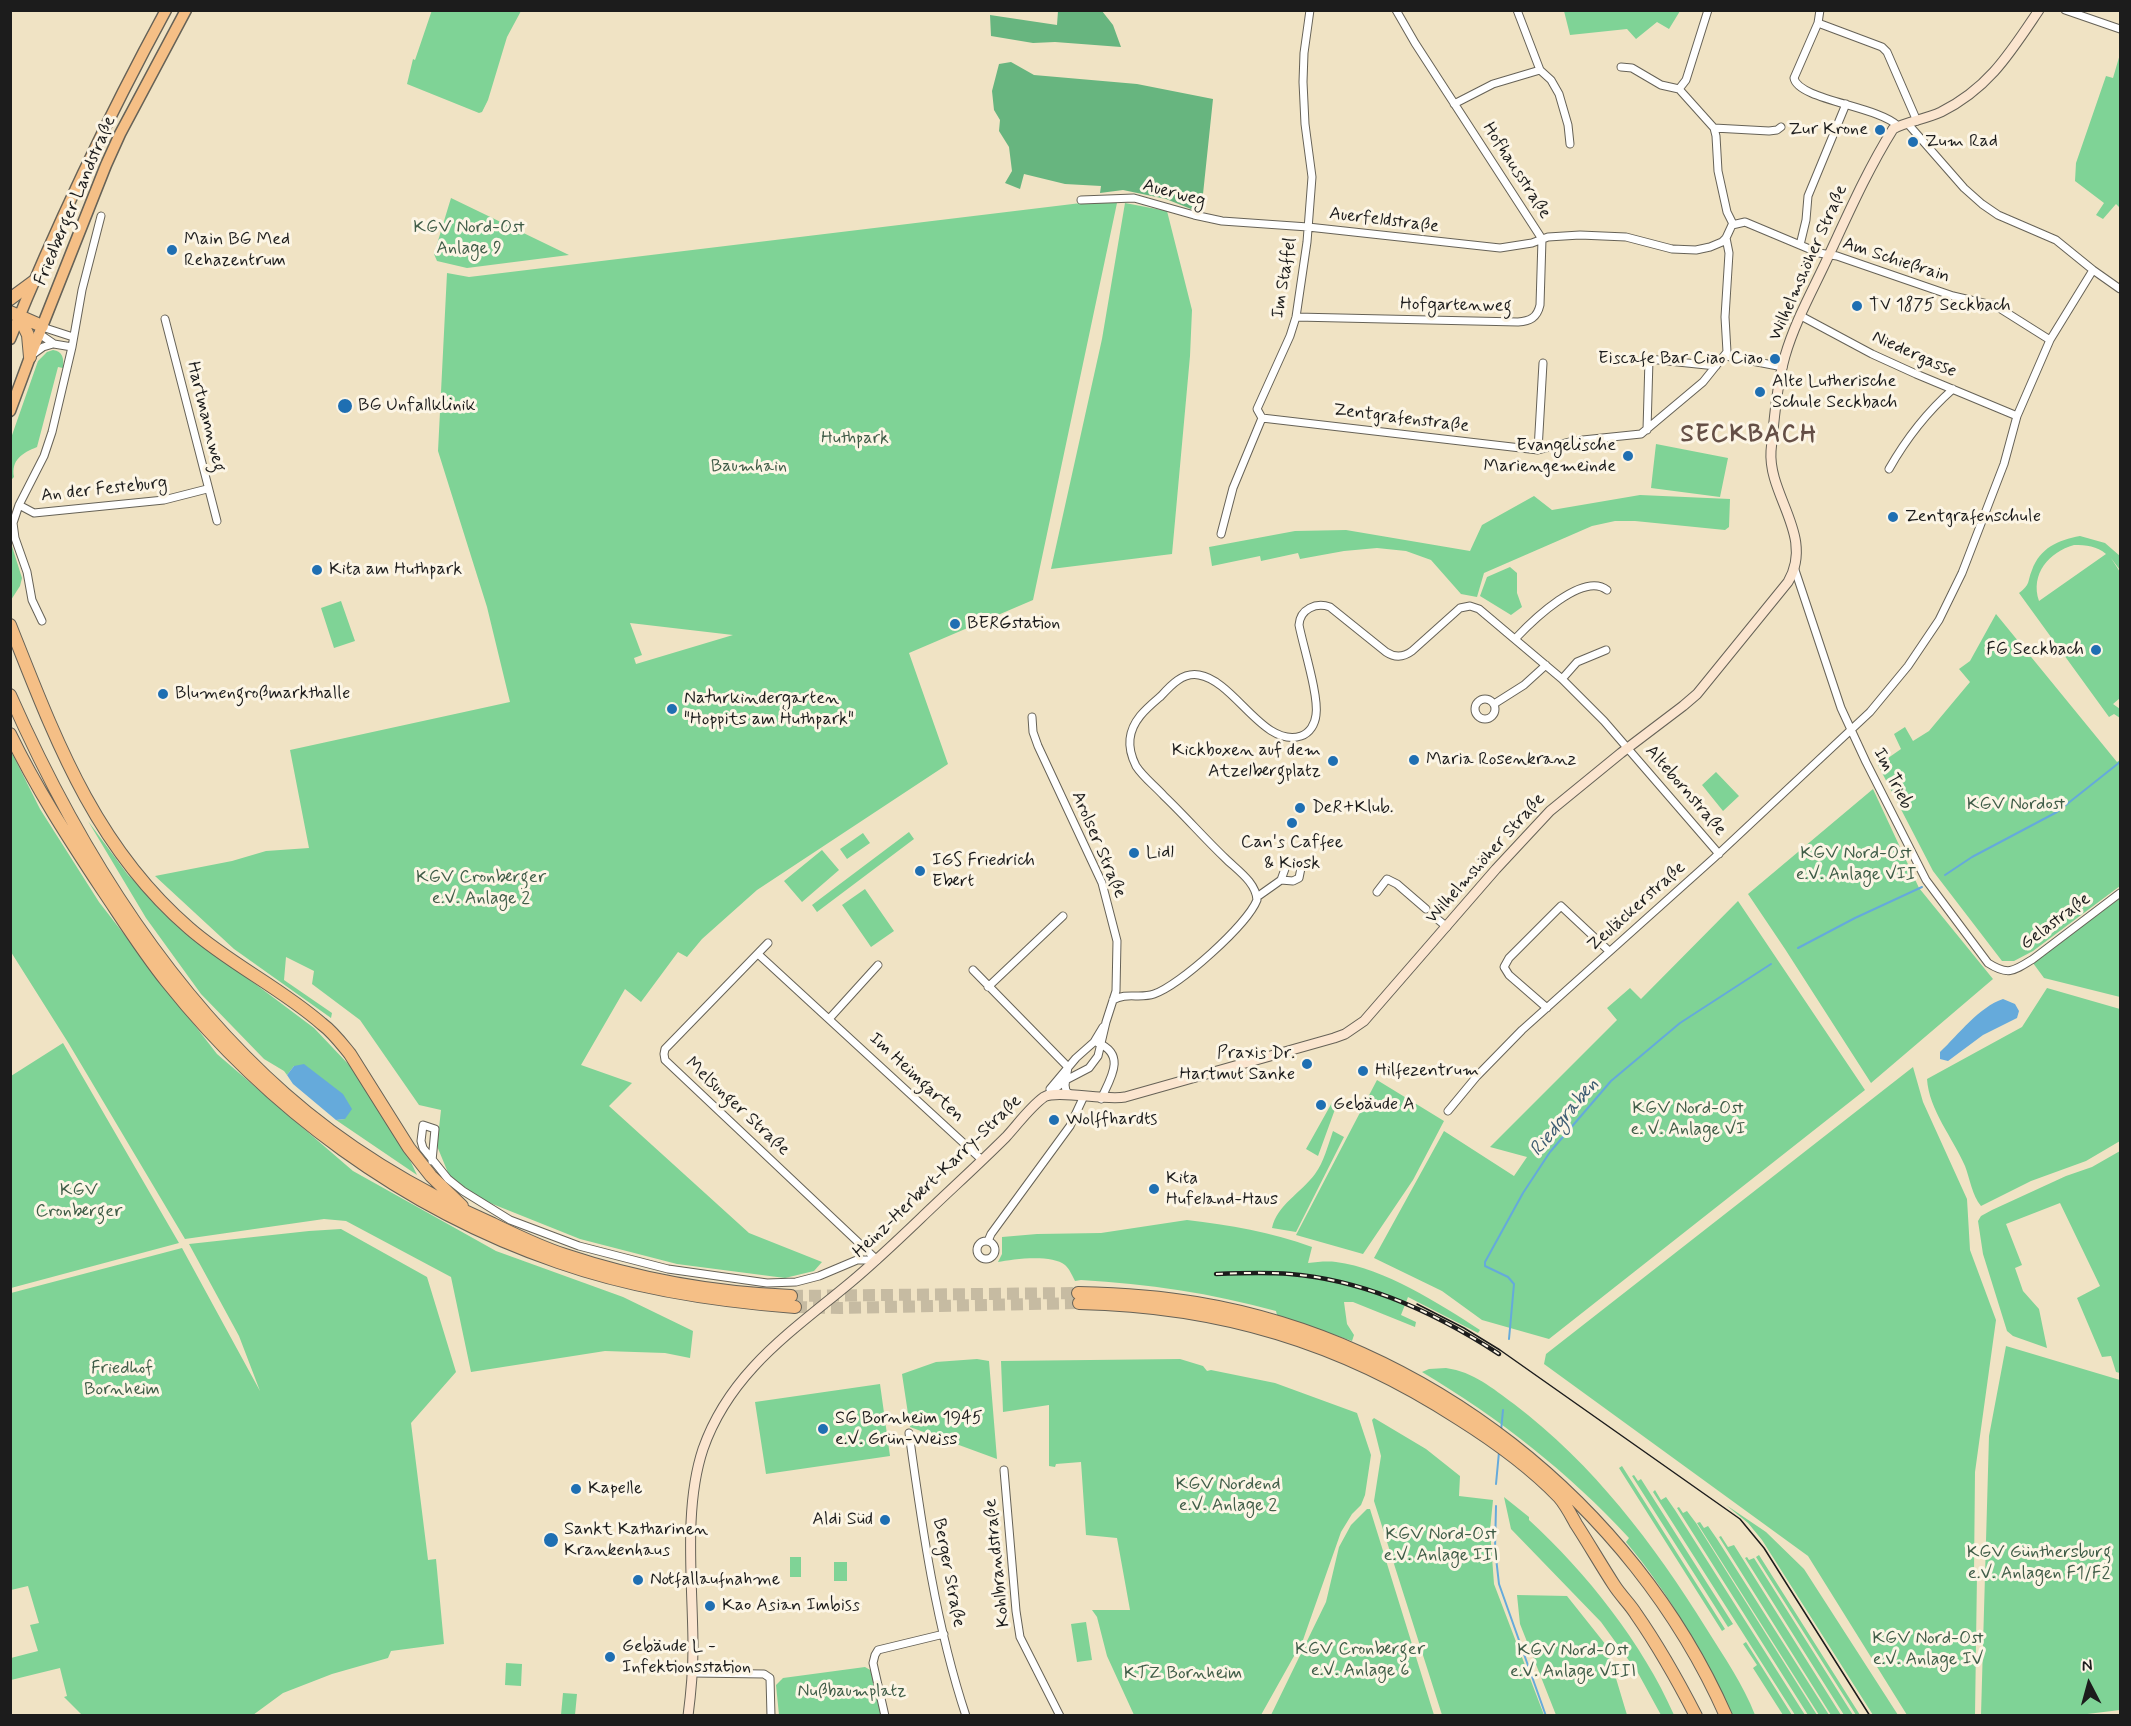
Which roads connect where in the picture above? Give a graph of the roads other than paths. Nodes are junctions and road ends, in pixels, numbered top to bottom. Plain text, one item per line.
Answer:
1 (166, 10) edge
2 (186, 10) edge
3 (1310, 10) edge
4 (1396, 10) edge
5 (1517, 10) edge
6 (1708, 10) edge
7 (1820, 10) edge
8 (2039, 10) edge
9 (2065, 10) edge
10 (1818, 22) junction
11 (2121, 29) edge
12 (1621, 67) dead end
13 (1540, 70) junction
14 (1678, 89) junction
15 (1454, 104) junction
16 (1846, 104) junction
17 (1913, 122) junction
18 (1898, 126) junction
19 (1781, 127) dead end
20 (1714, 128) junction
21 (1570, 144) dead end
22 (1082, 200) dead end
23 (101, 216) dead end
24 (1222, 221) joint
25 (1733, 224) junction
26 (1308, 227) junction
27 (1726, 238) junction
28 (1542, 239) junction
29 (1800, 245) junction
30 (1830, 255) junction
31 (2093, 270) junction
32 (33, 282) junction
33 (2121, 290) edge
34 (10, 299) edge
35 (1801, 316) junction
36 (1296, 317) junction
37 (165, 319) dead end
38 (29, 323) edge
39 (74, 337) junction
40 (10, 339) edge
41 (2050, 340) junction
42 (54, 344) junction
43 (72, 347) junction
44 (1726, 356) junction
45 (30, 357) junction
46 (1543, 363) dead end
47 (1716, 366) junction
48 (1783, 367) junction
49 (1953, 389) junction
50 (10, 411) edge
51 (2017, 416) junction
52 (1262, 418) junction
53 (1647, 430) junction
54 (1538, 450) junction
55 (1889, 469) dead end
56 (207, 489) junction
57 (19, 505) junction
58 (217, 521) dead end
59 (1221, 534) dead end
60 (1795, 570) junction
61 (1607, 590) dead end
62 (42, 621) dead end
63 (10, 625) edge
64 (1516, 638) junction
65 (1606, 650) dead end
66 (1546, 665) junction
67 (1563, 679) junction
68 (10, 695) edge
69 (1494, 704) dead end
70 (1032, 717) dead end
71 (1851, 730) junction
72 (10, 734) edge
73 (1628, 748) junction
74 (1719, 854) junction
75 (1281, 880) dead end
76 (1377, 892) dead end
77 (2121, 893) edge
78 (1257, 897) junction
79 (1426, 909) dead end
80 (1064, 916) dead end
81 (1437, 918) dead end
82 (1447, 927) junction
83 (768, 944) dead end
84 (1609, 951) junction
85 (758, 954) junction
86 (878, 965) dead end
87 (973, 970) dead end
88 (2008, 972) joint
89 (988, 987) junction
90 (1113, 1000) junction
91 (1547, 1008) junction
92 (829, 1019) junction
93 (1098, 1043) junction
94 (1068, 1067) junction
95 (1066, 1080) junction
96 (1071, 1095) junction
97 (1084, 1096) junction
98 (1044, 1097) junction
99 (1101, 1099) junction
100 (1448, 1111) dead end
101 (982, 1160) junction
102 (432, 1161) dead end
103 (472, 1215) junction
104 (988, 1241) dead end
105 (877, 1260) junction
106 (1078, 1298) tunnel mouth
107 (909, 1433) dead end
108 (1004, 1470) dead end
109 (1554, 1486) junction
110 (944, 1635) junction
111 (692, 1673) junction
112 (1687, 1697) junction
113 (688, 1716) edge
114 (771, 1716) edge
115 (885, 1716) edge
116 (966, 1716) edge
117 (1060, 1716) edge
118 (1692, 1716) edge
119 (1696, 1716) edge
120 (1726, 1716) edge

1 - 32 main road, Friedberger Landstraße
2 - 38 main road, Friedberger Landstraße
3 - 26 street, Im Staffel
4 - 15 street, Hofhausstraße
5 - 13 street
6 - 14 street
7 - 10 street
8 - 17 main road
9 - 11 street
10 - 16 street
10 - 17 street
12 - 14 street
13 - 15 street
13 - 21 street
14 - 20 street
15 - 28 street, Hofhausstraße
16 - 18 street
16 - 29 street
17 - 18 main road
17 - 31 street
18 - 30 main road, Wilhelmshöher Straße
19 - 20 street
20 - 25 street
22 - 24 street, Auerweg
23 - 39 street, Friedberger Landstraße
24 - 26 street, Auerfeldstraße
25 - 27 street
25 - 29 street
26 - 28 street, Auerfeldstraße
26 - 36 street, Im Staffel
27 - 28 street, Hofhausstraße
27 - 44 street
28 - 36 street, Hofgartenweg
29 - 30 street
30 - 35 main road, Wilhelmshöher Straße
30 - 41 street, Am Schießrain
31 - 33 street
31 - 41 street, Zeuläckerstraße
32 - 34 highway
32 - 38 main road, Friedberger Landstraße
35 - 48 main road, Wilhelmshöher Straße
35 - 49 street, Niedergasse
36 - 52 street, Im Staffel
37 - 56 street, Hartmannweg
38 - 39 street
38 - 40 main road, Friedberger Landstraße
38 - 42 street
38 - 45 highway
39 - 43 street, Friedberger Landstraße
41 - 51 street, Zeuläckerstraße
42 - 43 street
42 - 45 street
43 - 57 street, Friedberger Landstraße
44 - 47 street, Zentgrafenstraße
44 - 48 street
45 - 50 main road
46 - 54 street
47 - 53 street, Zentgrafenstraße
47 - 53 street
48 - 60 main road, Wilhelmshöher Straße
49 - 51 street, Niedergasse
49 - 55 street
51 - 71 street, Zeuläckerstraße
52 - 54 street, Zentgrafenstraße
52 - 59 street, Im Staffel
53 - 54 street, Zentgrafenstraße
56 - 57 street, An der Festeburg
56 - 58 street, Hartmannweg
57 - 62 street, An der Festeburg
60 - 71 street, Im Trieb
60 - 73 main road, Wilhelmshöher Straße
61 - 64 street
63 - 103 highway
64 - 66 street, Altebornstraße
64 - 78 street, Altebornstraße
65 - 67 street
66 - 67 street, Altebornstraße
66 - 69 street
67 - 73 street, Altebornstraße
68 - 103 highway
70 - 90 street, Arolser Straße
71 - 74 street, Zeuläckerstraße
71 - 88 street, Im Trieb
72 - 103 highway
73 - 74 street, Altebornstraße
73 - 82 main road, Wilhelmshöher Straße
74 - 84 street, Zeuläckerstraße
75 - 78 street
76 - 79 street
77 - 88 street, Gelastraße
78 - 90 street
80 - 89 street
81 - 82 street
82 - 99 main road, Wilhelmshöher Straße
83 - 85 street, Melsunger Straße
84 - 91 street, Zeuläckerstraße
84 - 91 street
85 - 92 street, Im Heimgarten
85 - 105 street, Melsunger Straße
86 - 92 street
87 - 89 street
89 - 94 street
90 - 93 street, Arolser Straße
91 - 100 street, Zeuläckerstraße
92 - 101 street, Im Heimgarten
93 - 94 street
93 - 95 street, Arolser Straße
93 - 99 street
94 - 95 street
94 - 98 street
95 - 96 street
95 - 98 street, Arolser Straße
96 - 97 main road, Heinz-Herbert-Karry-Straße
96 - 98 main road, Heinz-Herbert-Karry-Straße
97 - 99 main road, Heinz-Herbert-Karry-Straße
97 - 104 street
98 - 101 main road, Heinz-Herbert-Karry-Straße
101 - 105 main road, Heinz-Herbert-Karry-Straße
102 - 105 street
105 - 111 main road, Heinz-Herbert-Karry-Straße
106 - 109 highway
107 - 110 street, Berger Straße
108 - 117 street, Kohlbrandstraße
109 - 112 highway
109 - 120 highway
110 - 115 street
110 - 116 street, Berger Straße
111 - 113 main road, Heinz-Herbert-Karry-Straße
111 - 114 street
112 - 118 highway
112 - 119 highway

